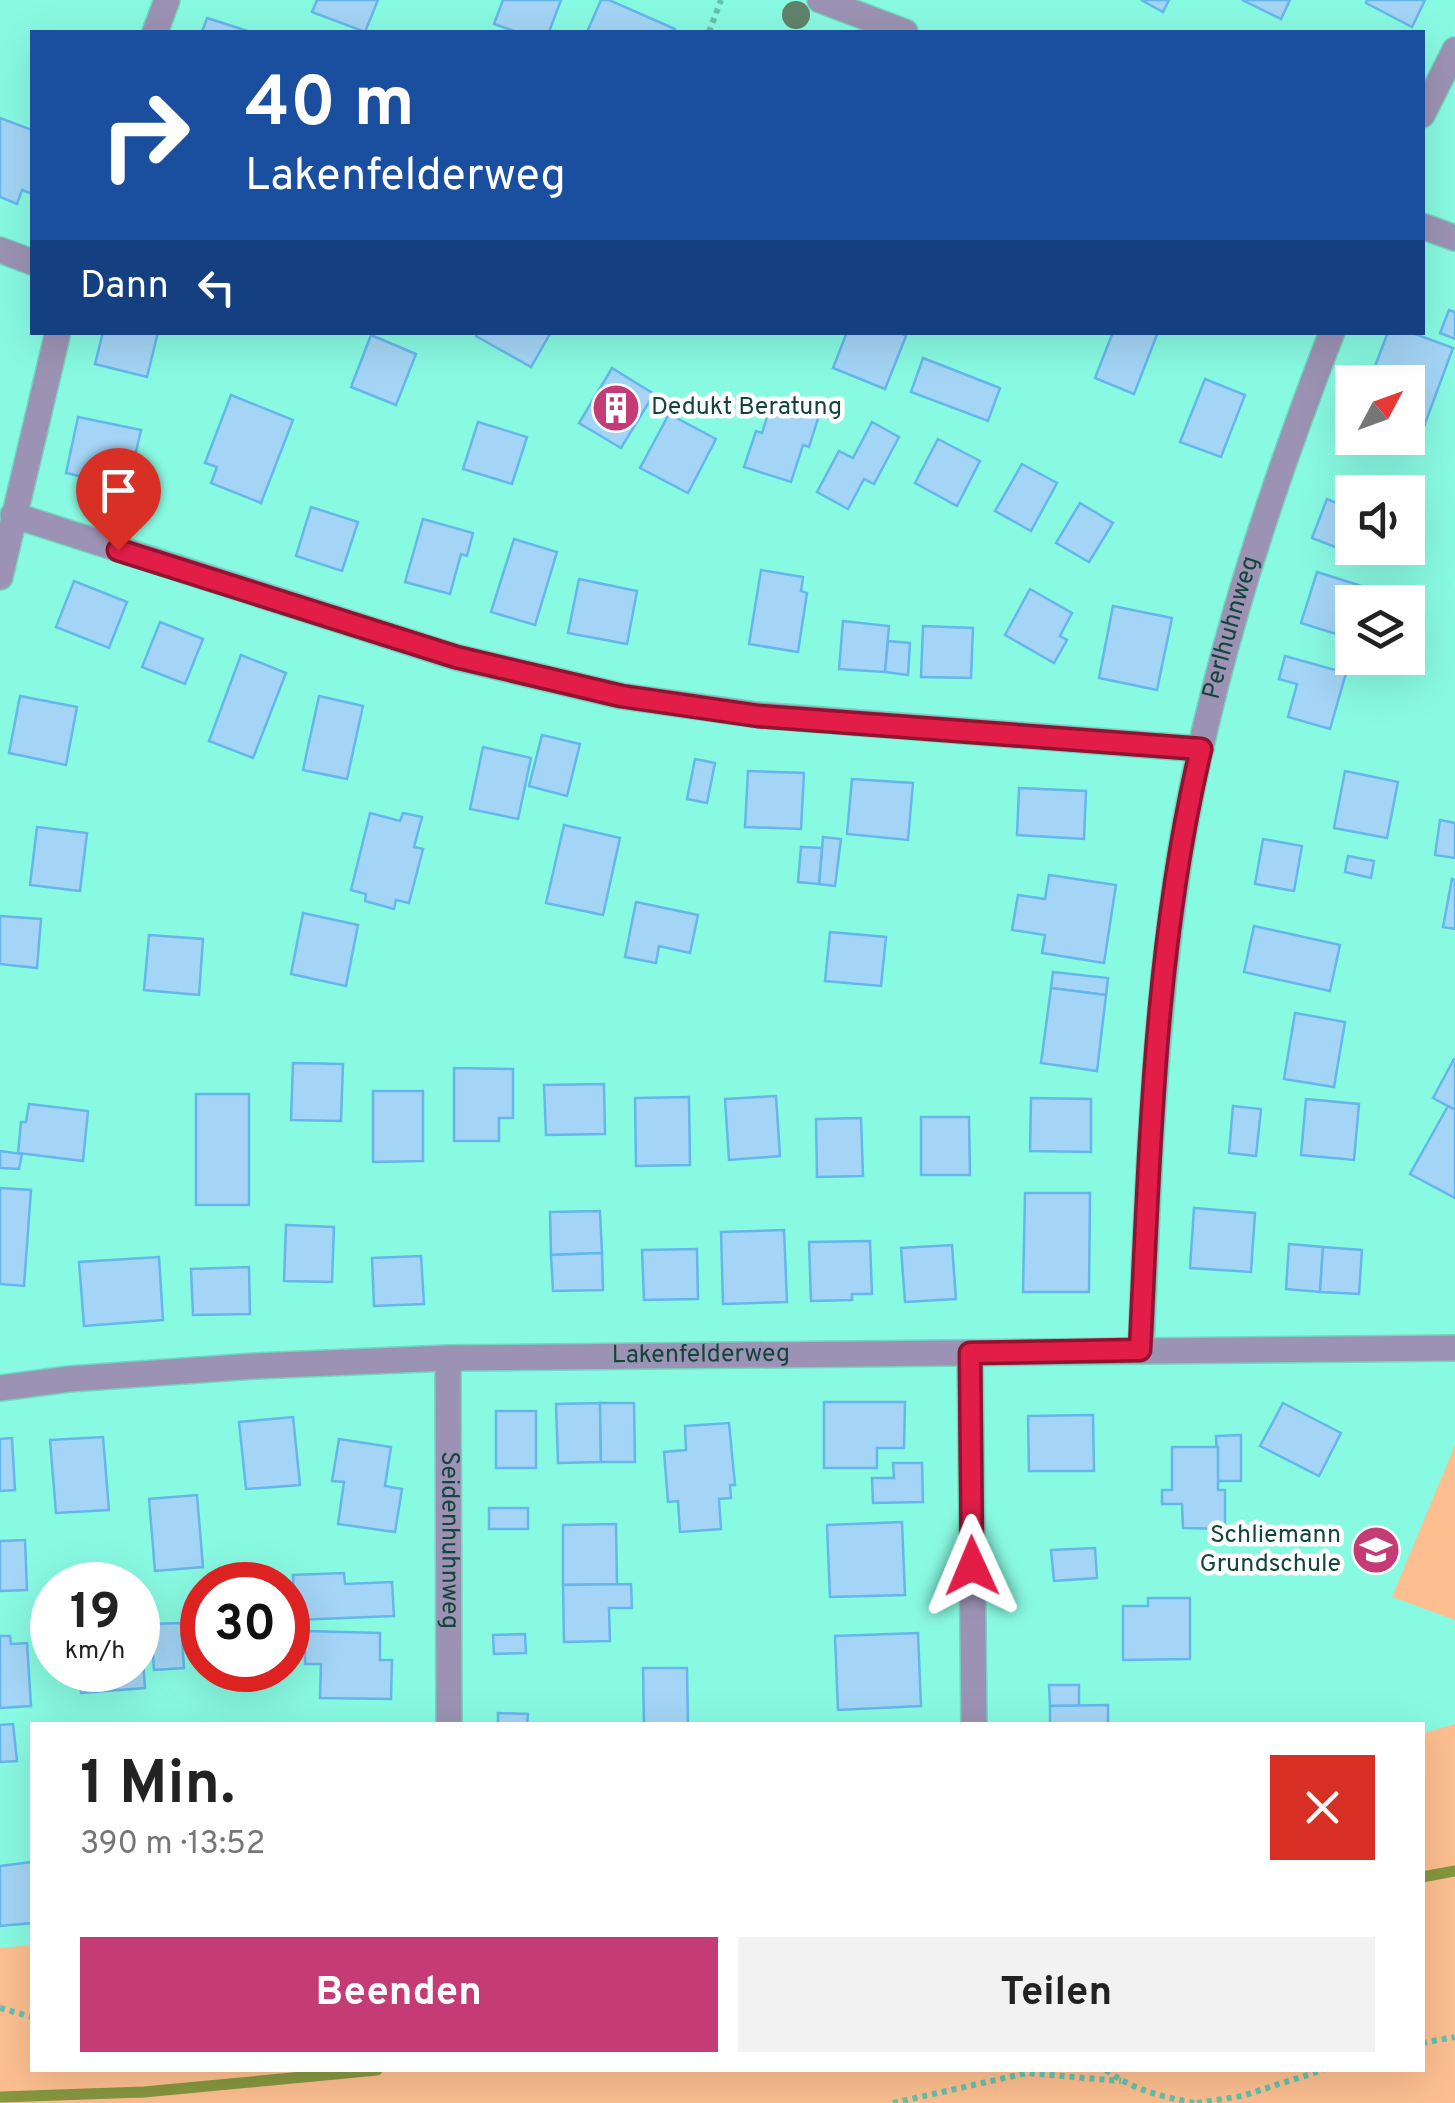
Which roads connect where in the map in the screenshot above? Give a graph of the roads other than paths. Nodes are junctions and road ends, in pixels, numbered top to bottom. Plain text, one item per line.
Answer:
1 (167, 0) edge
2 (822, 0) edge
3 (156, 30) edge
4 (900, 30) edge
5 (1455, 50) edge
6 (1425, 109) edge
7 (1425, 227) edge
8 (1455, 238) edge
9 (0, 250) edge
10 (30, 261) edge
11 (57, 335) edge
12 (1331, 335) edge
13 (13, 515) junction
14 (0, 577) edge
15 (1201, 749) junction
16 (1455, 1348) edge
17 (1140, 1350) junction
18 (970, 1353) junction
19 (448, 1358) junction
20 (0, 1388) edge
21 (449, 1722) edge
22 (974, 1722) edge

1 - 3 street
2 - 4 street
5 - 6 street
7 - 8 street
9 - 10 street
11 - 13 street
12 - 15 street, Perlhuhnweg
13 - 14 street
13 - 15 street
15 - 17 street, Perlhuhnweg
16 - 17 street, Lakenfelderweg
17 - 18 street, Lakenfelderweg
18 - 19 street, Lakenfelderweg
18 - 22 street
19 - 20 street, Lakenfelderweg
19 - 21 street, Seidenhuhnweg

